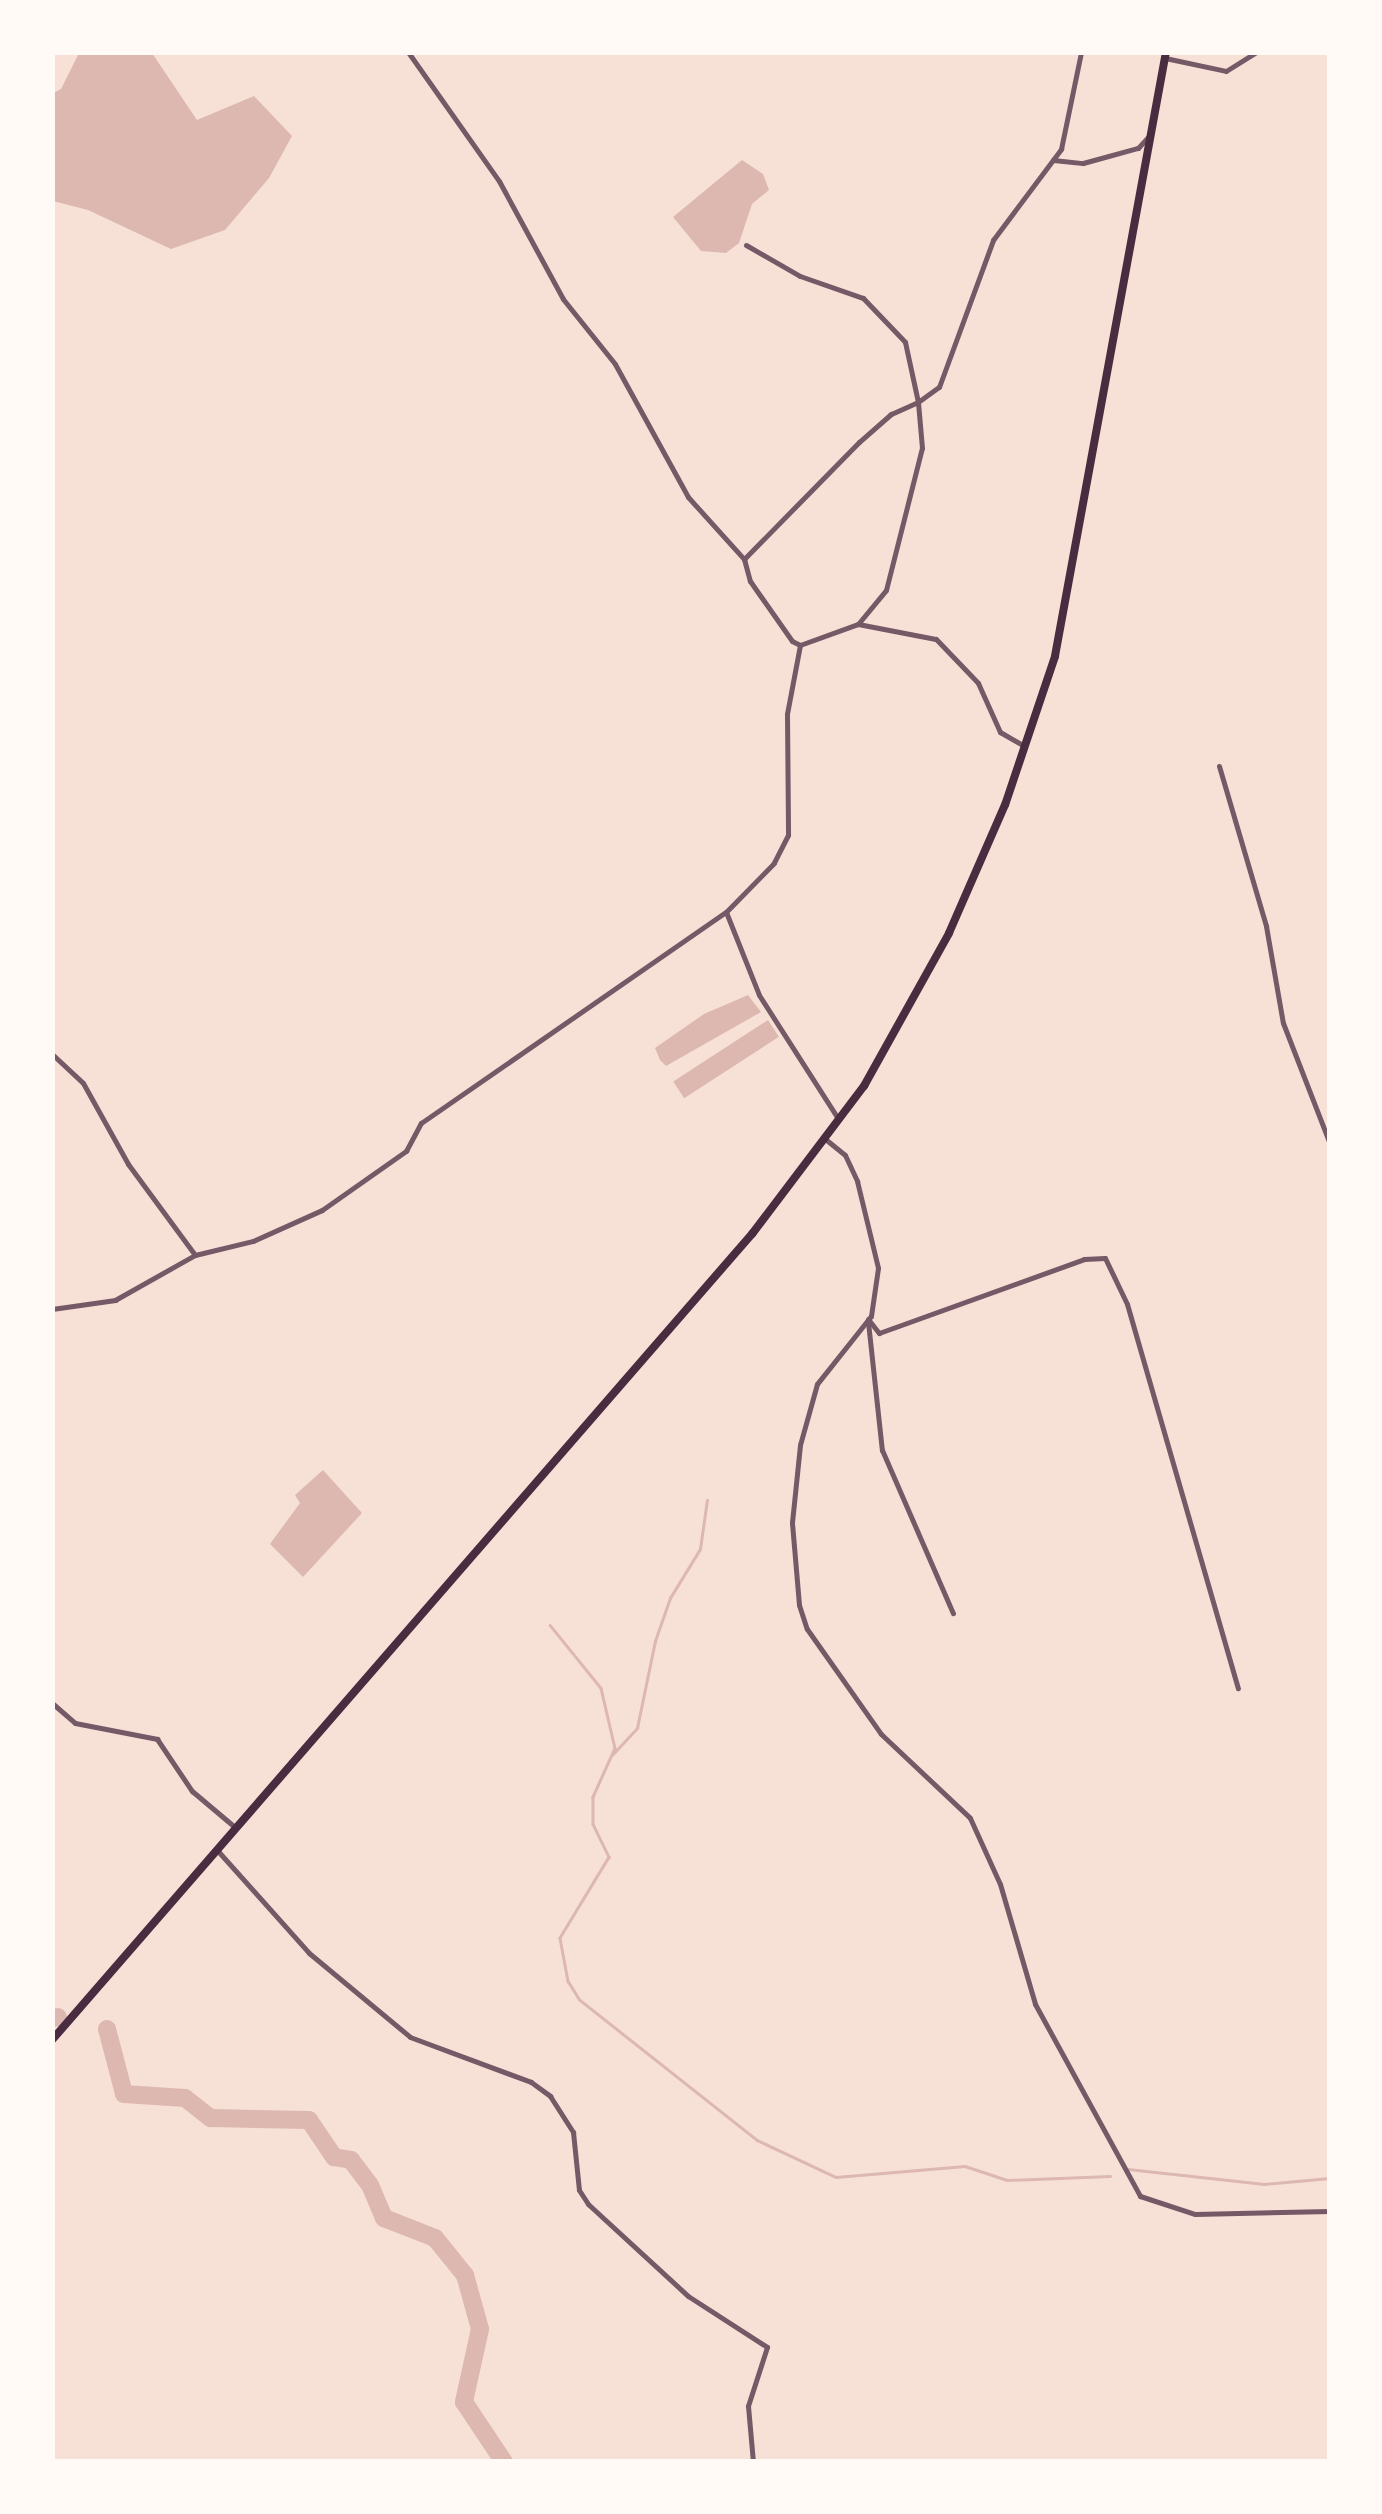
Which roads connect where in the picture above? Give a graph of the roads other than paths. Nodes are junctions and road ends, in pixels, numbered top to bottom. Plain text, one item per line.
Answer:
1 (408, 52) edge
2 (1081, 52) edge
3 (1256, 52) edge
4 (1166, 55) edge
5 (1152, 132) junction
6 (1053, 160) junction
7 (746, 245) dead end
8 (918, 402) junction
9 (744, 559) junction
10 (858, 624) junction
11 (800, 645) junction
12 (1024, 747) junction
13 (1220, 766) dead end
14 (726, 912) junction
15 (52, 1054) edge
16 (839, 1120) junction
17 (824, 1138) junction
18 (1330, 1144) edge
19 (196, 1255) junction
20 (52, 1309) edge
21 (868, 1319) junction
22 (953, 1612) dead end
23 (1238, 1688) dead end
24 (52, 1703) edge
25 (236, 1828) junction
26 (217, 1850) junction
27 (52, 2040) edge
28 (1330, 2212) edge
29 (753, 2462) edge

1 - 9 street
2 - 6 street
3 - 4 street
4 - 5 highway
5 - 6 street
5 - 12 highway
6 - 8 street
7 - 8 street
8 - 9 street
8 - 10 street
9 - 11 street
10 - 11 street
10 - 12 street
11 - 14 street
12 - 16 highway
13 - 18 street
14 - 16 street
14 - 19 street
15 - 19 street
16 - 17 highway
17 - 21 street
17 - 25 highway
19 - 20 street
21 - 22 street
21 - 23 street
21 - 28 street
24 - 25 street
25 - 26 highway
26 - 27 highway
26 - 29 street

